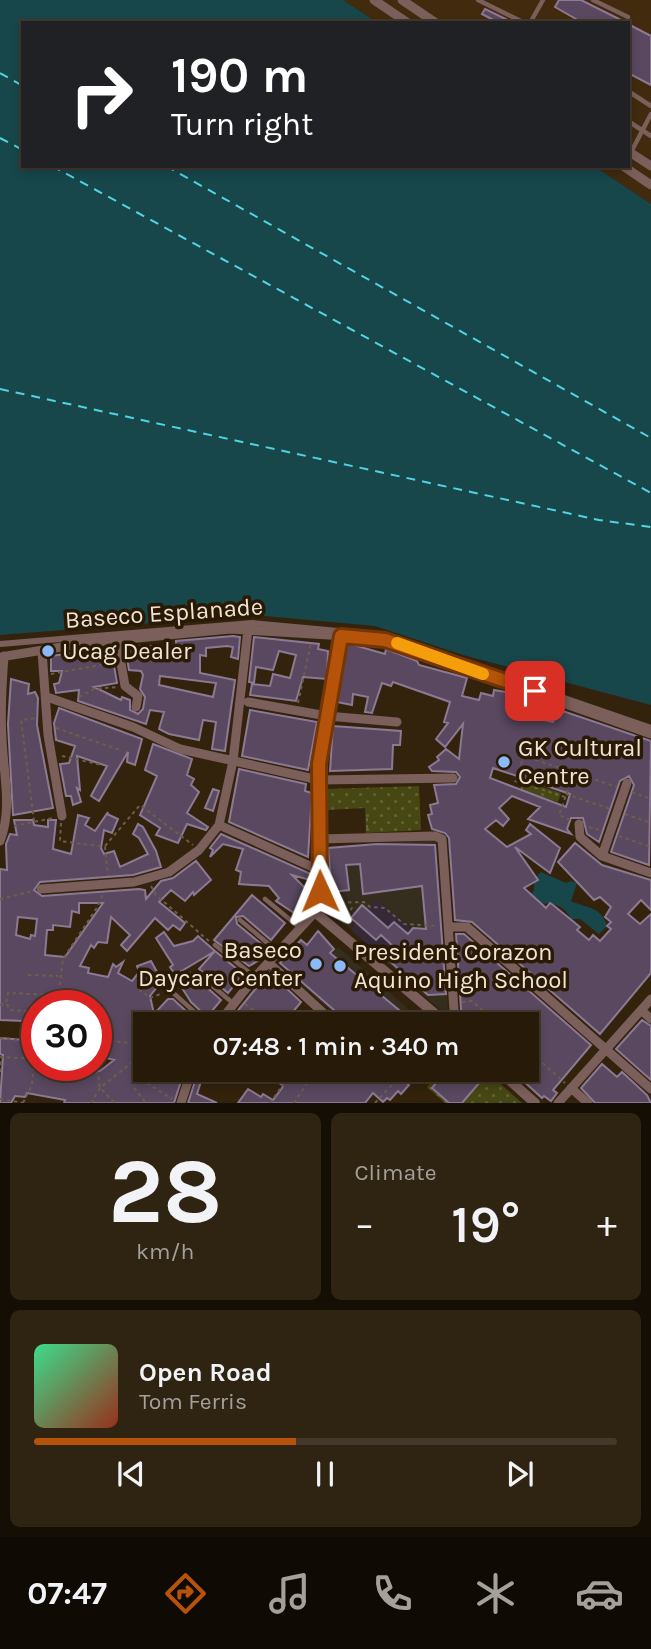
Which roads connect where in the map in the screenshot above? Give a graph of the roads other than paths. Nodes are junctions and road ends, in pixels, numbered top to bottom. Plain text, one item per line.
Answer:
1 (374, 0) edge
2 (402, 0) edge
3 (478, 0) edge
4 (543, 0) edge
5 (593, 0) edge
6 (603, 2) edge
7 (628, 17) dead end
8 (405, 21) edge
9 (433, 21) edge
10 (521, 21) edge
11 (531, 21) edge
12 (630, 92) edge
13 (651, 106) edge
14 (651, 114) edge
15 (630, 122) edge
16 (643, 130) junction
17 (651, 136) edge
18 (630, 152) edge
19 (630, 155) edge
20 (651, 166) edge
21 (626, 168) edge
22 (651, 185) edge
23 (248, 629) junction
24 (341, 636) junction
25 (117, 640) junction
26 (0, 644) edge
27 (42, 651) junction
28 (2, 657) edge
29 (47, 697) junction
30 (248, 702) dead end
31 (136, 707) dead end
32 (327, 716) junction
33 (397, 722) dead end
34 (651, 728) edge
35 (651, 734) edge
36 (233, 761) junction
37 (453, 778) dead end
38 (319, 780) junction
39 (626, 786) road end
40 (62, 816) road end
41 (579, 824) dead end
42 (219, 825) junction
43 (319, 839) junction
44 (0, 841) edge
45 (602, 856) junction
46 (319, 870) junction
47 (651, 873) edge
48 (41, 889) road end
49 (265, 899) dead end
50 (317, 908) junction
51 (240, 920) dead end
52 (448, 927) junction
53 (300, 929) junction
54 (215, 945) road end
55 (280, 953) junction
56 (269, 963) junction
57 (198, 974) dead end
58 (254, 977) junction
59 (170, 990) dead end
60 (651, 999) edge
61 (236, 1001) junction
62 (641, 1010) junction
63 (195, 1012) edge
64 (227, 1012) edge
65 (323, 1012) edge
66 (433, 1012) edge
67 (454, 1012) edge
68 (651, 1019) edge
69 (606, 1051) junction
70 (188, 1082) edge
71 (512, 1082) edge
72 (571, 1088) junction
73 (651, 1089) edge
74 (181, 1103) edge
75 (535, 1103) edge
76 (558, 1103) edge
77 (588, 1103) edge

1 - 8 street
2 - 9 street
3 - 10 lane
4 - 11 lane
5 - 6 lane
6 - 7 lane
12 - 13 lane
14 - 16 lane
15 - 16 lane
16 - 17 lane
16 - 18 lane
19 - 20 street
21 - 22 street
23 - 24 street
23 - 25 street
23 - 36 street
24 - 32 street
24 - 35 street
25 - 27 street
25 - 31 street
26 - 34 street, Baseco Esplanade
27 - 28 street
27 - 29 street
28 - 44 street
29 - 36 street
29 - 40 street
30 - 32 street
32 - 33 street
32 - 38 street
36 - 38 street
36 - 42 street
37 - 38 street
38 - 43 street
39 - 45 street
41 - 45 street
42 - 46 street
42 - 48 street
43 - 46 street
43 - 52 street
45 - 47 street
46 - 50 street
49 - 53 lane
50 - 53 street
50 - 66 street
51 - 55 lane
52 - 67 street
52 - 69 street
53 - 55 street
54 - 58 lane
55 - 56 street
56 - 58 street
56 - 65 street
57 - 61 lane
58 - 61 street
59 - 63 lane
60 - 62 street
61 - 64 street
62 - 68 street
62 - 69 street
69 - 72 street
69 - 73 street
70 - 74 street
71 - 75 street
72 - 76 street
72 - 77 street

